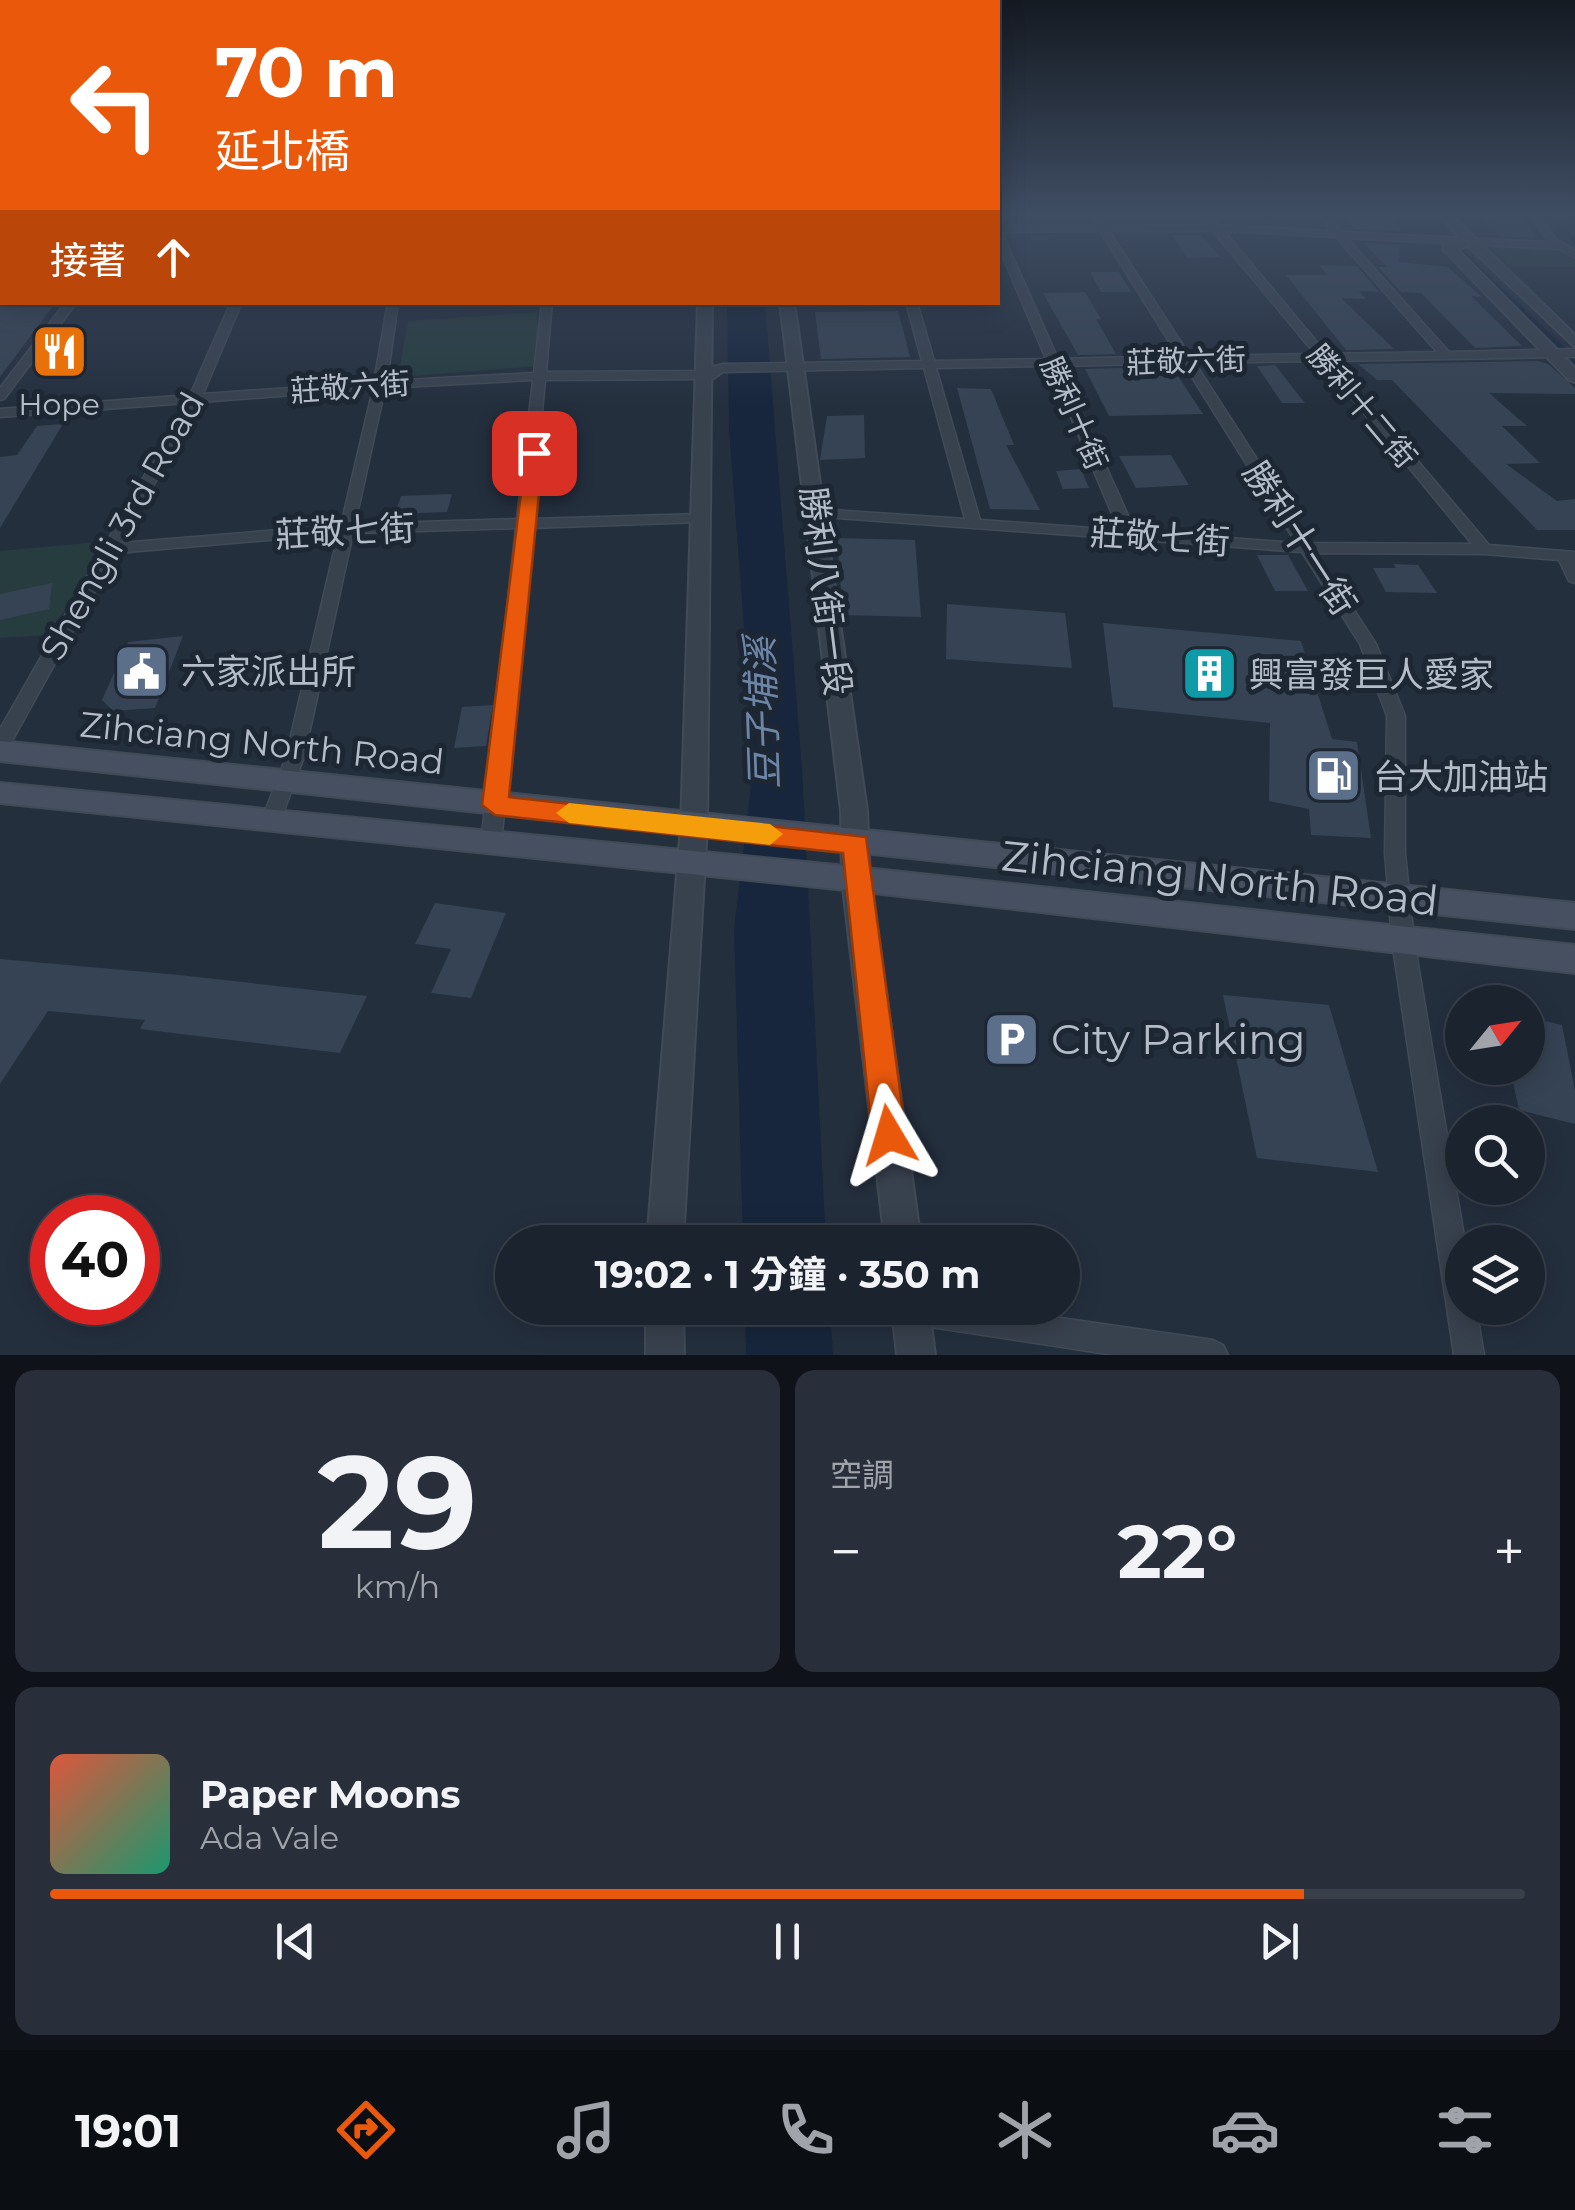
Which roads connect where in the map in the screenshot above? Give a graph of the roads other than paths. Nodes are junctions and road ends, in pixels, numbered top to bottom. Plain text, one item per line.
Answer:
1 (1017, 278) edge
2 (1134, 278) edge
3 (1255, 278) edge
4 (1375, 278) edge
5 (1478, 278) edge
6 (1507, 278) edge
7 (70, 305) edge
8 (236, 305) edge
9 (393, 305) edge
10 (547, 305) edge
11 (705, 305) edge
12 (787, 305) edge
13 (912, 305) edge
14 (1575, 343) edge
15 (1443, 352) junction
16 (1548, 352) junction
17 (1575, 352) edge
18 (1318, 355) junction
19 (1186, 361) junction
20 (1052, 365) junction
21 (932, 368) junction
22 (784, 371) junction
23 (701, 373) junction
24 (542, 376) junction
25 (1575, 377) edge
26 (380, 384) junction
27 (0, 396) edge
28 (195, 399) junction
29 (0, 414) edge
30 (816, 513) junction
31 (702, 518) junction
32 (528, 523) junction
33 (974, 524) junction
34 (344, 529) junction
35 (1129, 535) junction
36 (108, 548) junction
37 (1308, 548) junction
38 (1484, 549) junction
39 (1571, 555) edge
40 (1575, 578) edge
41 (0, 748) edge
42 (288, 782) junction
43 (0, 793) edge
44 (495, 805) junction
45 (271, 822) junction
46 (705, 828) junction
47 (843, 842) junction
48 (491, 844) junction
49 (702, 866) junction
50 (844, 878) junction
51 (1399, 896) junction
52 (1575, 916) edge
53 (1403, 941) junction
54 (1575, 959) edge
55 (667, 1225) edge
56 (900, 1225) edge
57 (665, 1325) edge
58 (913, 1325) edge
59 (1016, 1325) edge
60 (665, 1355) edge
61 (916, 1355) edge
62 (1214, 1355) edge
63 (1469, 1355) edge

1 - 20 street, 勝利十街
2 - 19 street, 勝利十一街
3 - 18 street, 勝利十二街
4 - 15 street
5 - 16 street
6 - 14 street
7 - 27 street
8 - 28 street, Shengli 3rd Road
9 - 26 street
10 - 24 street
11 - 23 street
12 - 22 street, 勝利八街一段
13 - 21 street
15 - 16 street, 莊敬六街
15 - 18 street, 莊敬六街
16 - 17 street, 莊敬六街
16 - 25 street
18 - 19 street, 莊敬六街
18 - 38 street, 勝利十二街
19 - 20 street, 莊敬六街
19 - 37 street, 勝利十一街
20 - 21 street, 莊敬六街
20 - 35 street, 勝利十街
21 - 22 street, 莊敬六街
21 - 33 street
22 - 23 street, 莊敬六街
22 - 30 street, 勝利八街一段
23 - 24 street, 莊敬六街
23 - 31 street
24 - 26 street, 莊敬六街
24 - 32 street
26 - 28 street, 莊敬六街
26 - 34 street
28 - 29 street, 莊敬六街
28 - 36 street, Shengli 3rd Road
30 - 33 street, 莊敬七街
30 - 47 street, 勝利八街一段
31 - 32 street, 莊敬七街
31 - 46 street
32 - 34 street, 莊敬七街
32 - 44 street
33 - 35 street, 莊敬七街
34 - 36 street, 莊敬七街
34 - 42 street
35 - 37 street, 莊敬七街
36 - 41 street, Shengli 3rd Road
37 - 38 street, 莊敬七街
37 - 51 street, 勝利十一街
38 - 39 street, 莊敬七街
39 - 40 street
41 - 42 main road, Zihciang North Road
42 - 44 main road, Zihciang North Road
42 - 45 street
43 - 45 main road
44 - 46 main road, Zihciang North Road
44 - 48 street
45 - 48 main road
46 - 47 main road, Zihciang North Road
46 - 49 street
47 - 50 street, 勝利八街一段
47 - 51 main road, Zihciang North Road
48 - 49 main road
49 - 50 main road, Zihciang North Road
49 - 55 street
50 - 53 main road, Zihciang North Road
50 - 56 street, 勝利八街一段
51 - 52 main road, Zihciang North Road
51 - 53 street, 勝利十一街
53 - 54 main road, Zihciang North Road
53 - 63 street, 勝利十一街
57 - 60 street
58 - 61 street
59 - 62 street

